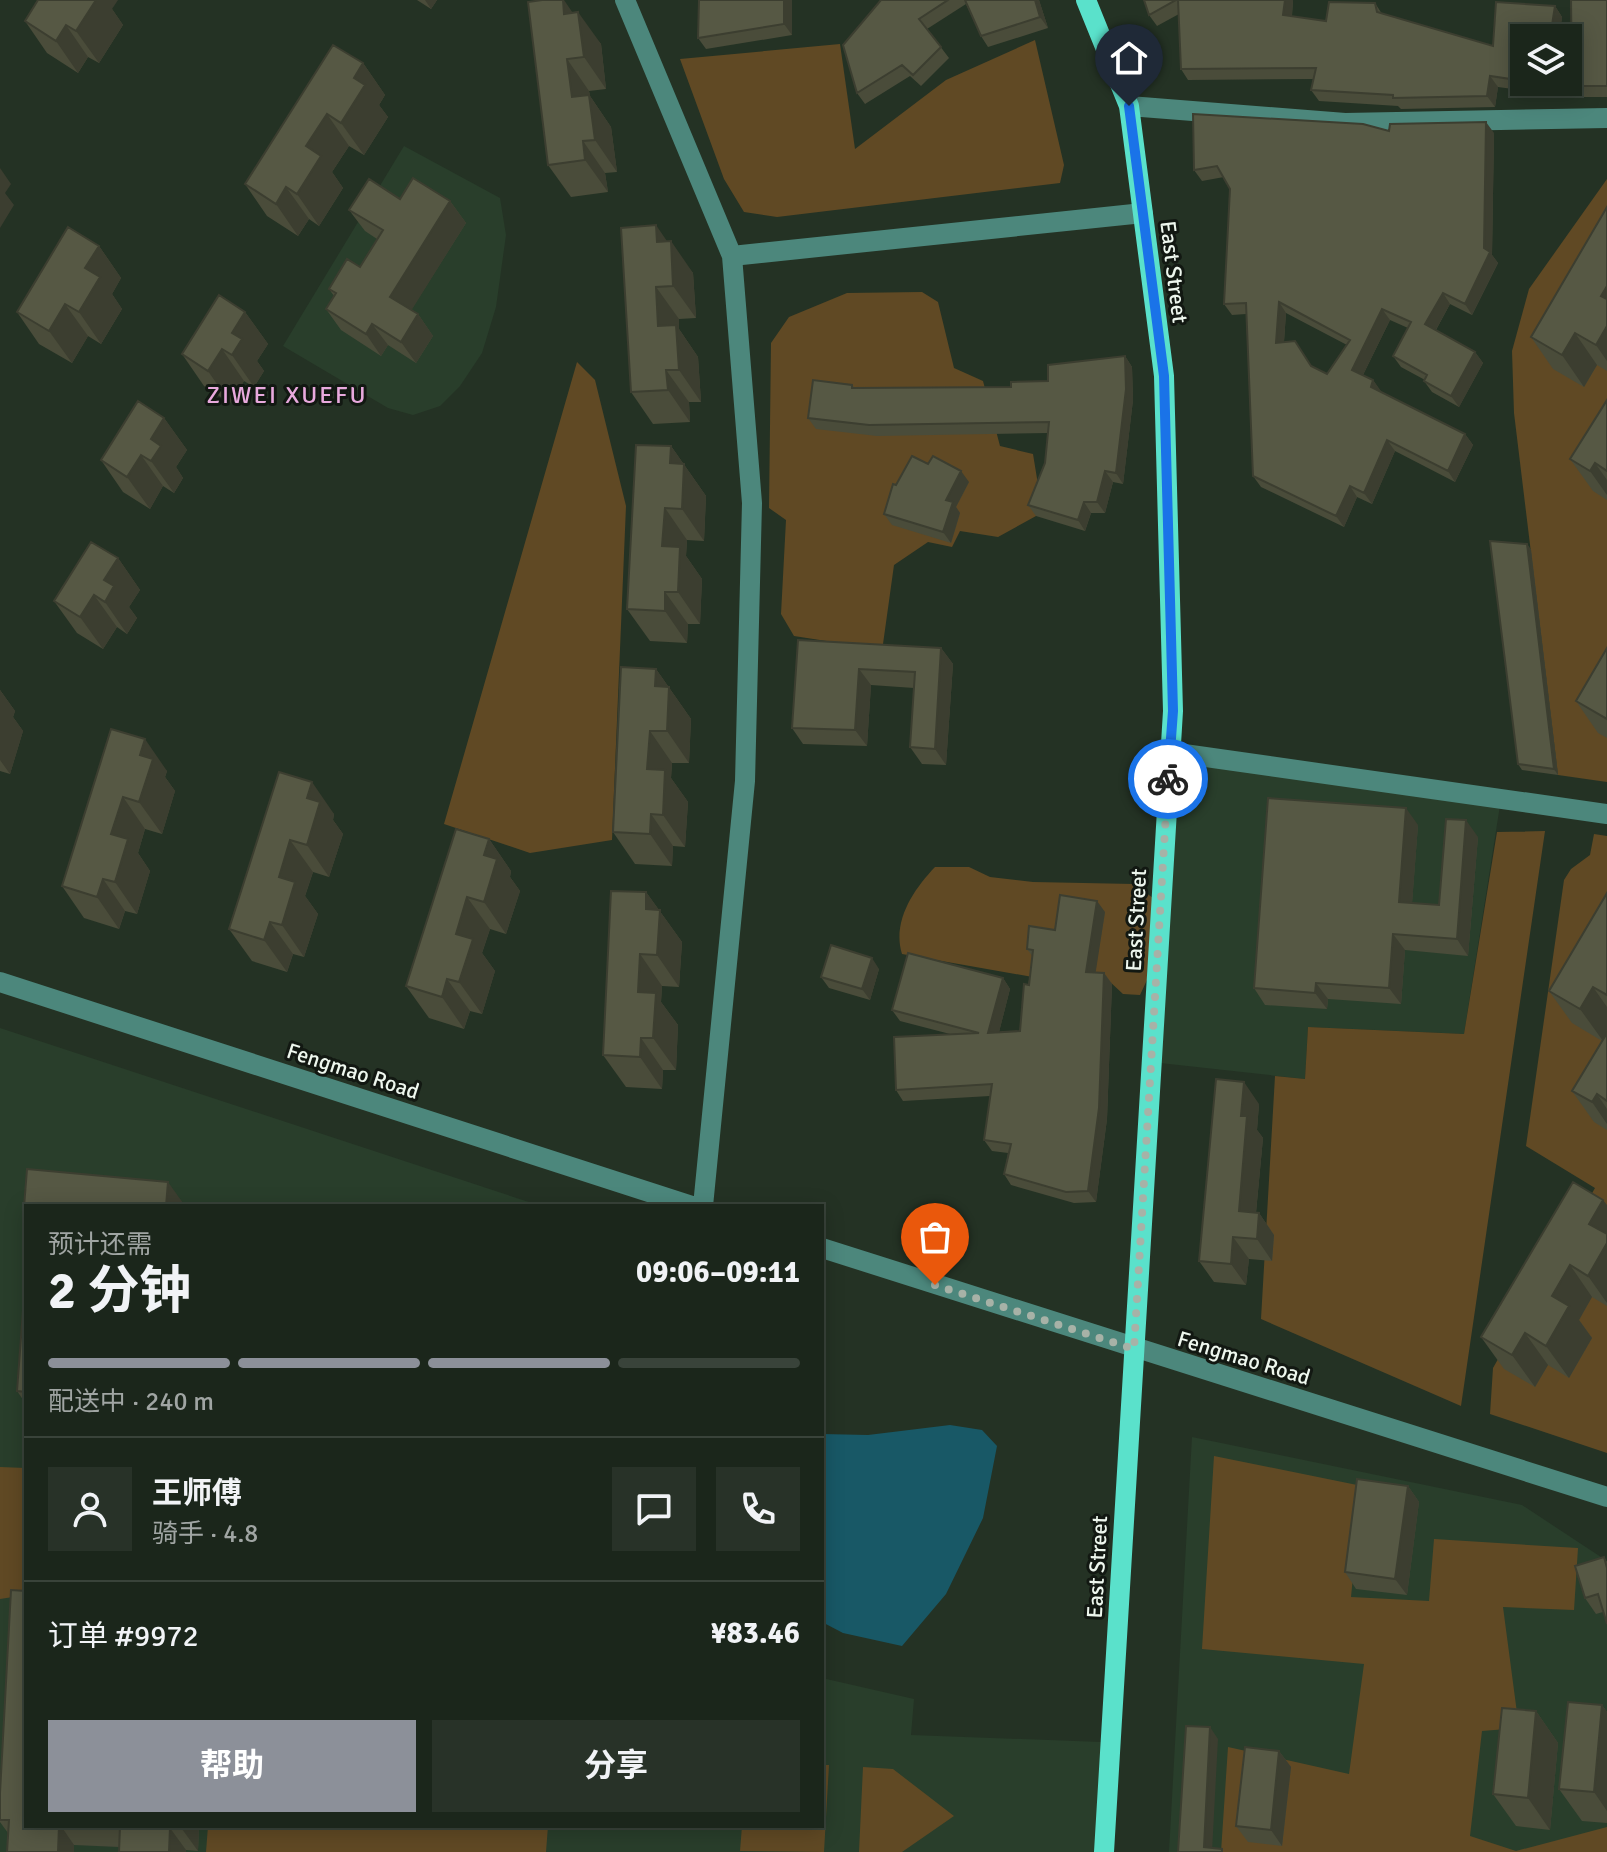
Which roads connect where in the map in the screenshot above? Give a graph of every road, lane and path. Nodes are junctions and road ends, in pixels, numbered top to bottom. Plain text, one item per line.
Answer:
1 (625, 0) edge
2 (1086, 0) edge
3 (1129, 106) junction
4 (1607, 118) edge
5 (1143, 213) junction
6 (732, 256) junction
7 (1170, 752) junction
8 (1607, 814) edge
9 (0, 982) edge
10 (686, 1204) edge
11 (703, 1204) edge
12 (824, 1249) edge
13 (1134, 1349) junction
14 (1607, 1497) edge
15 (1104, 1852) edge

1 - 6 street
2 - 3 main road, East Street
3 - 4 street
3 - 5 main road, East Street
5 - 6 street
5 - 7 main road, East Street
6 - 11 street
7 - 8 street
7 - 13 main road, East Street
9 - 10 street, Fengmao Road
12 - 13 street, Fengmao Road
13 - 14 street, Fengmao Road
13 - 15 main road, East Street

